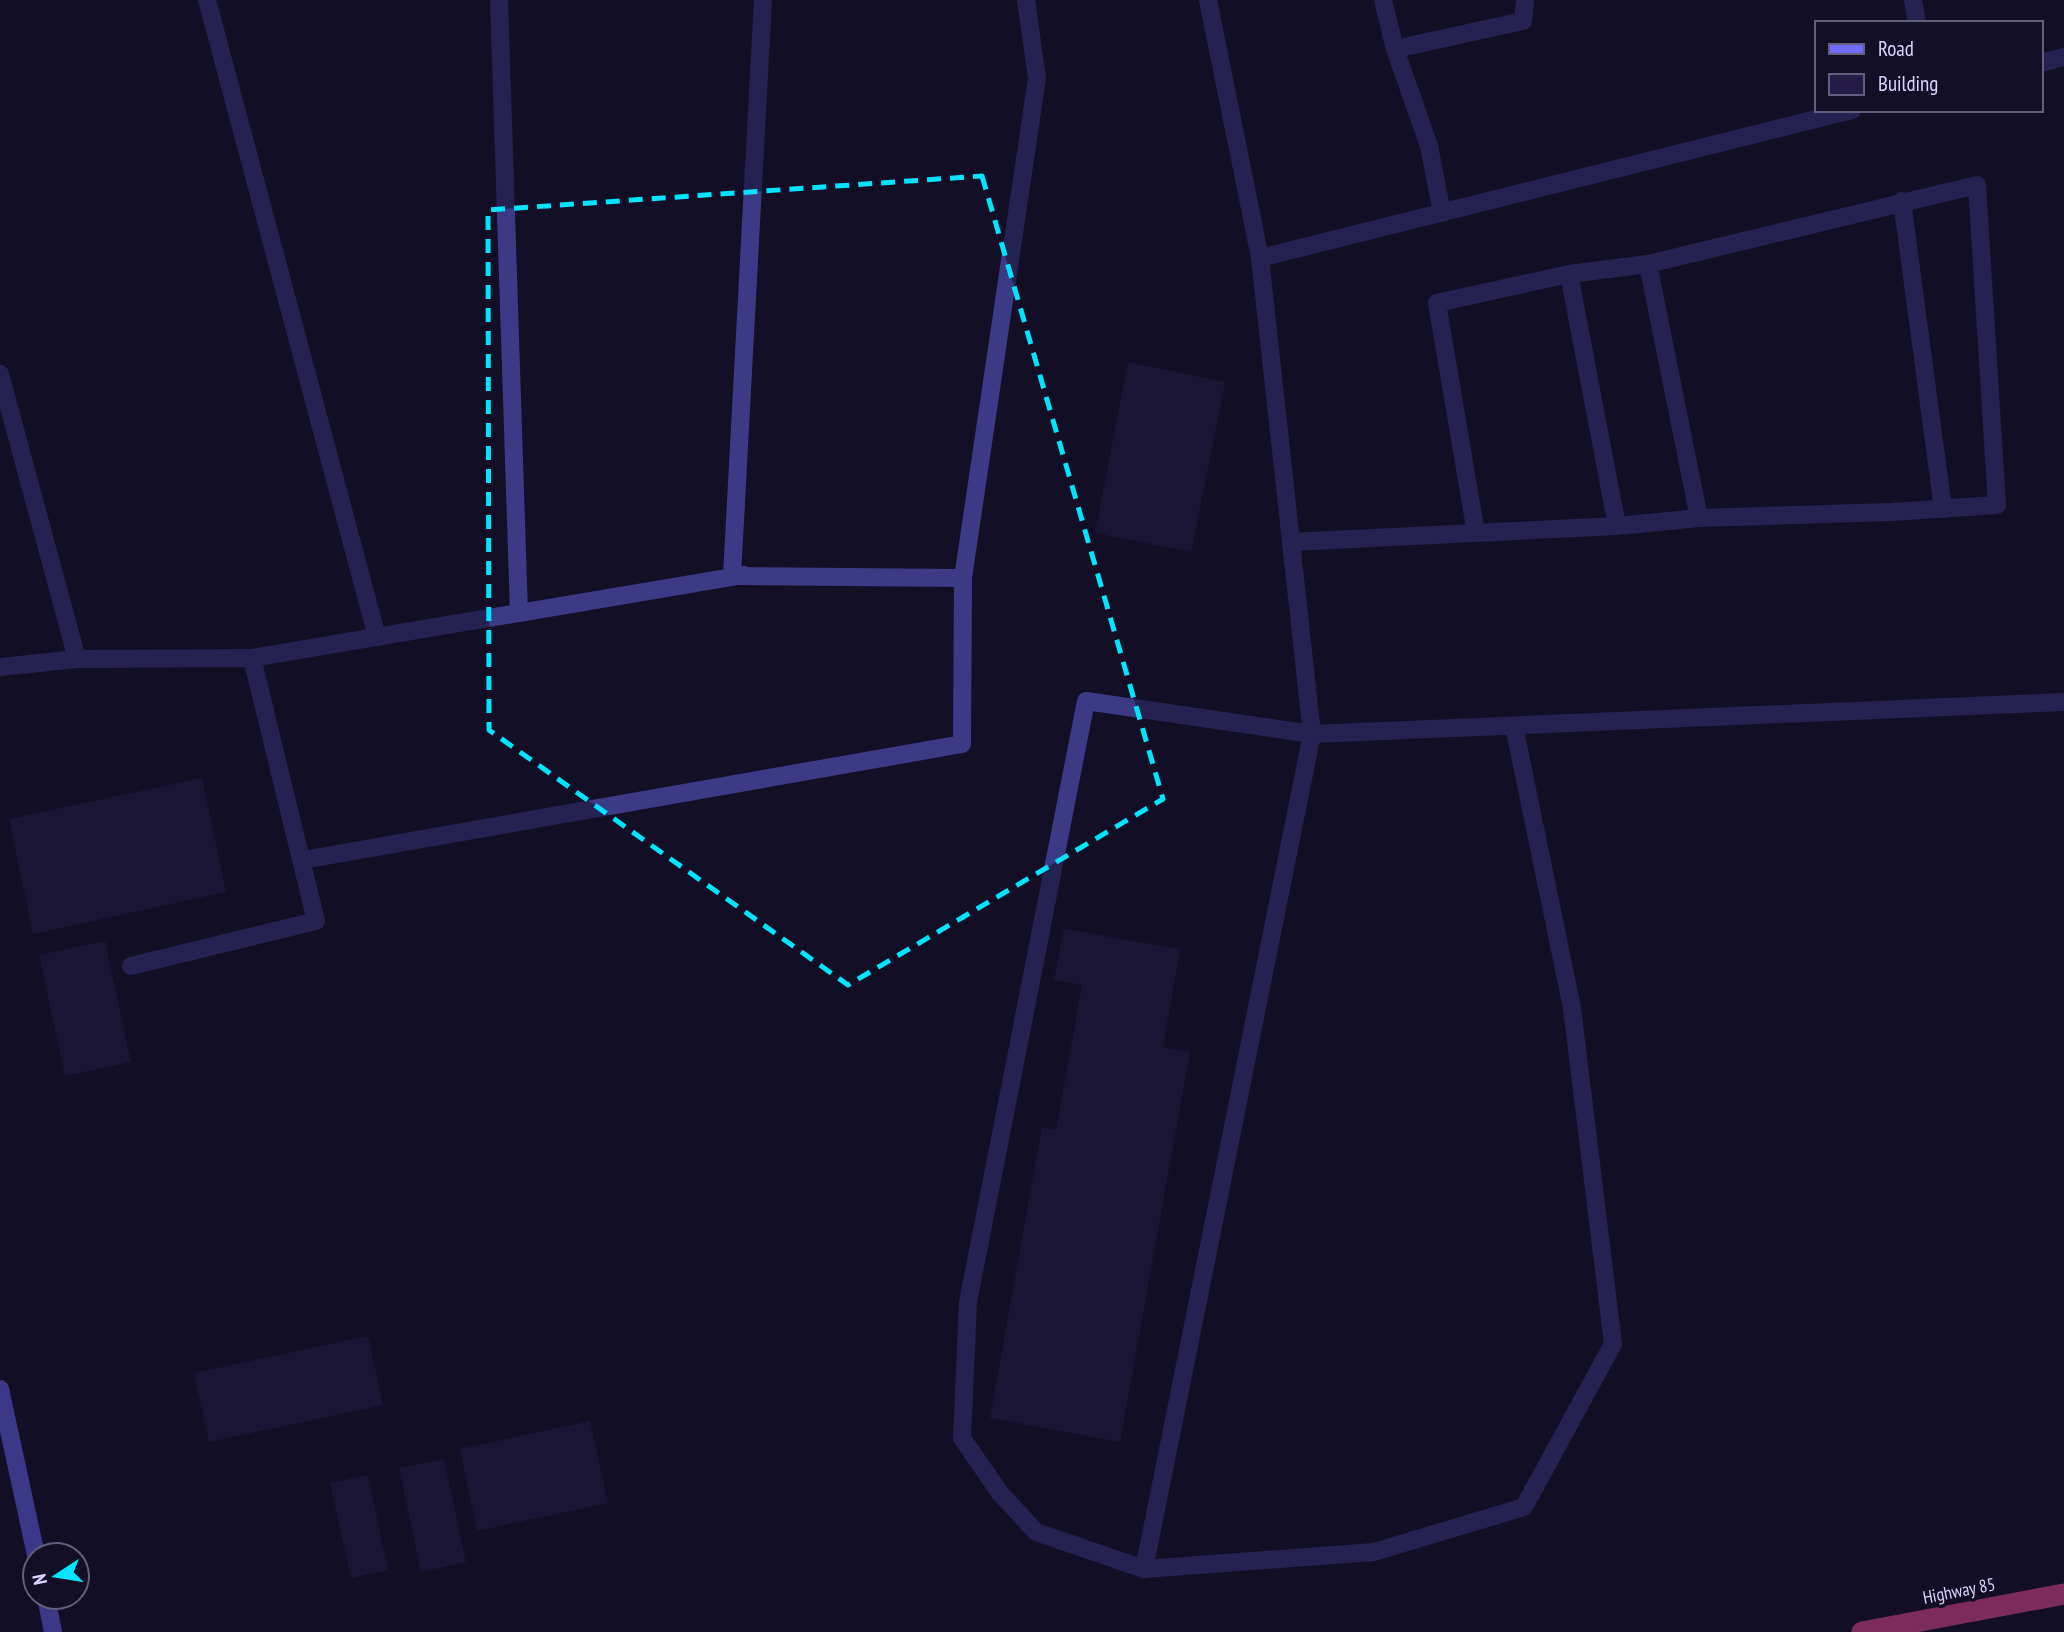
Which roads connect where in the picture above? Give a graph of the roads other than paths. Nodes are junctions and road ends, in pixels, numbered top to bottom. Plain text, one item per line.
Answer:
1 (207, 0) edge
2 (499, 0) edge
3 (763, 0) edge
4 (1026, 0) edge
5 (1208, 0) edge
6 (1383, 0) edge
7 (1525, 0) edge
8 (1913, 0) edge
9 (1917, 21) edge
10 (1395, 49) junction
11 (2064, 57) edge
12 (2043, 62) edge
13 (1844, 112) edge
14 (1902, 201) junction
15 (1442, 213) junction
16 (1260, 258) junction
17 (1648, 264) junction
18 (1569, 274) junction
19 (0, 374) edge
20 (1943, 509) junction
21 (1699, 518) junction
22 (1617, 526) junction
23 (1476, 533) junction
24 (1291, 542) junction
25 (744, 575) junction
26 (963, 578) junction
27 (519, 613) junction
28 (377, 637) junction
29 (252, 658) junction
30 (77, 659) junction
31 (0, 667) edge
32 (2064, 702) edge
33 (1514, 726) junction
34 (1312, 734) junction
35 (303, 860) junction
36 (131, 966) dead end
37 (1, 1397) edge
38 (34, 1541) edge
39 (1144, 1569) junction
40 (2064, 1594) edge
41 (49, 1611) edge
42 (54, 1632) edge
43 (1862, 1632) edge

1 - 28 lane
2 - 27 lane
3 - 25 lane
4 - 26 lane
5 - 16 lane
6 - 10 lane
7 - 10 lane
8 - 9 lane
10 - 15 lane
11 - 12 lane
13 - 15 lane
14 - 17 lane
14 - 20 lane
14 - 20 lane
15 - 16 lane
16 - 24 lane
17 - 18 lane
17 - 21 lane
18 - 22 lane
18 - 23 lane
19 - 30 lane
20 - 21 lane
21 - 22 lane
22 - 23 lane
23 - 24 lane
24 - 34 lane
25 - 26 lane
25 - 27 lane
26 - 35 lane
27 - 28 lane
28 - 29 lane
29 - 30 lane
29 - 35 lane
30 - 31 lane
32 - 33 lane
33 - 34 lane
33 - 39 lane
34 - 39 lane
34 - 39 lane
35 - 36 lane
37 - 38 street
40 - 43 highway, Highway 85
41 - 42 street

